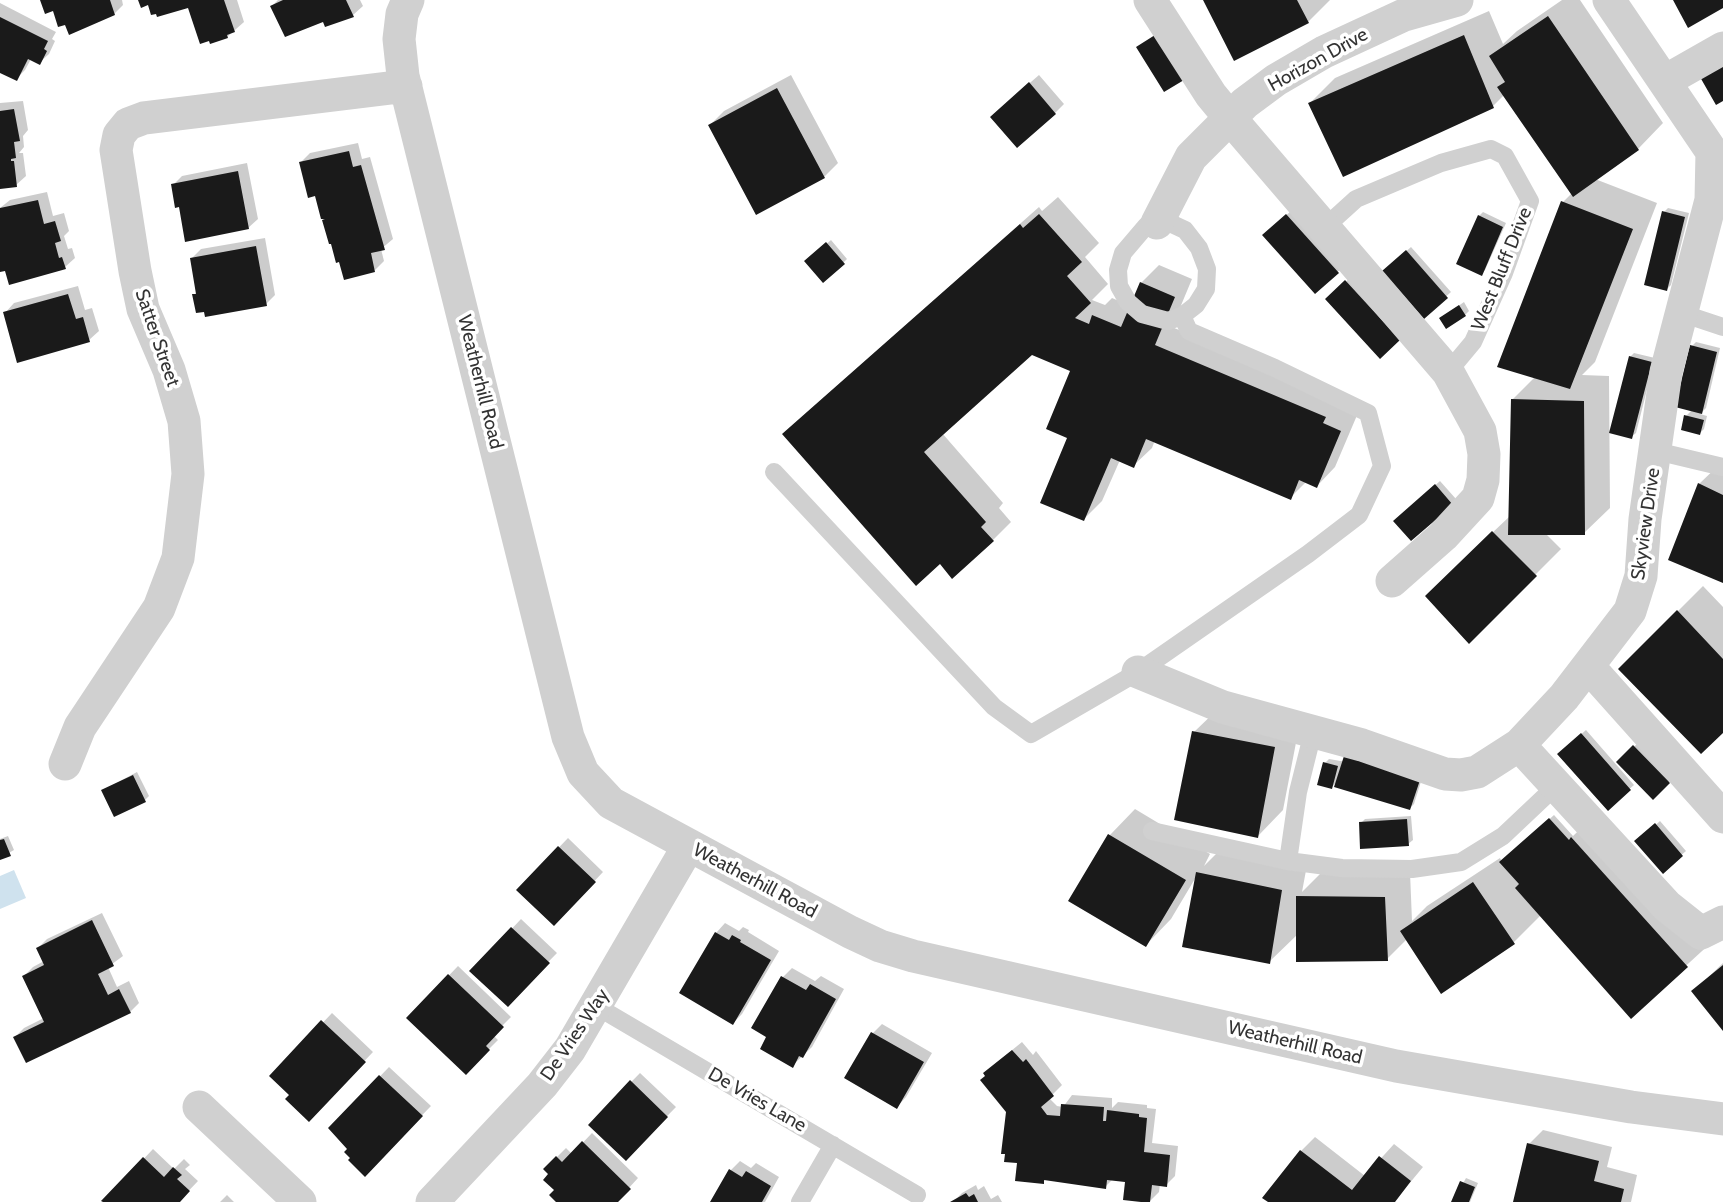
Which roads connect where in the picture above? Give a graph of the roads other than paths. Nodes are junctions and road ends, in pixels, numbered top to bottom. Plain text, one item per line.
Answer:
1 (408, 0) edge
2 (1150, 0) edge
3 (1457, 0) edge
4 (1609, 0) edge
5 (1401, 8) edge
6 (1723, 48) edge
7 (1665, 81) junction
8 (406, 86) junction
9 (1230, 118) junction
10 (1717, 153) edge
11 (1157, 223) junction
12 (1324, 228) junction
13 (1681, 313) junction
14 (1182, 316) junction
15 (1723, 327) edge
16 (1448, 372) junction
17 (1656, 451) junction
18 (1723, 467) edge
19 (774, 472) dead end
20 (1392, 581) dead end
21 (1588, 666) junction
22 (1138, 672) junction
23 (1312, 732) junction
24 (1519, 745) junction
25 (65, 764) dead end
26 (1557, 785) junction
27 (1723, 817) edge
28 (1152, 831) dead end
29 (689, 845) junction
30 (1287, 861) junction
31 (1723, 922) edge
32 (596, 1006) junction
33 (199, 1107) dead end
34 (1723, 1119) edge
35 (833, 1145) junction
36 (917, 1195) dead end
37 (300, 1202) edge
38 (432, 1202) edge
39 (800, 1202) edge

1 - 8 street, Weatherhill Road
2 - 9 street
3 - 5 street, Horizon Drive
4 - 7 street, Skyview Drive
5 - 9 street, Horizon Drive
6 - 7 street
7 - 10 street, Skyview Drive
8 - 25 street, Satter Street
8 - 29 street, Weatherhill Road
9 - 11 street, Horizon Drive
9 - 12 street
10 - 13 street, Skyview Drive
11 - 14 lane
11 - 14 lane
12 - 16 street
12 - 16 lane, West Bluff Drive
13 - 15 lane
13 - 17 street, Skyview Drive
14 - 22 lane
16 - 20 street
17 - 18 lane, Skyview Drive
17 - 21 street, Skyview Drive
19 - 22 lane
21 - 24 street, Skyview Drive
21 - 27 street
22 - 23 street, Skyview Drive
23 - 24 street, Skyview Drive
23 - 30 lane
24 - 26 street
26 - 30 lane
26 - 31 street
28 - 30 lane
29 - 32 street, De Vries Way
29 - 34 street, Weatherhill Road
32 - 35 lane, De Vries Lane
32 - 38 street, De Vries Way
33 - 37 street
35 - 36 lane, De Vries Lane
35 - 39 lane

